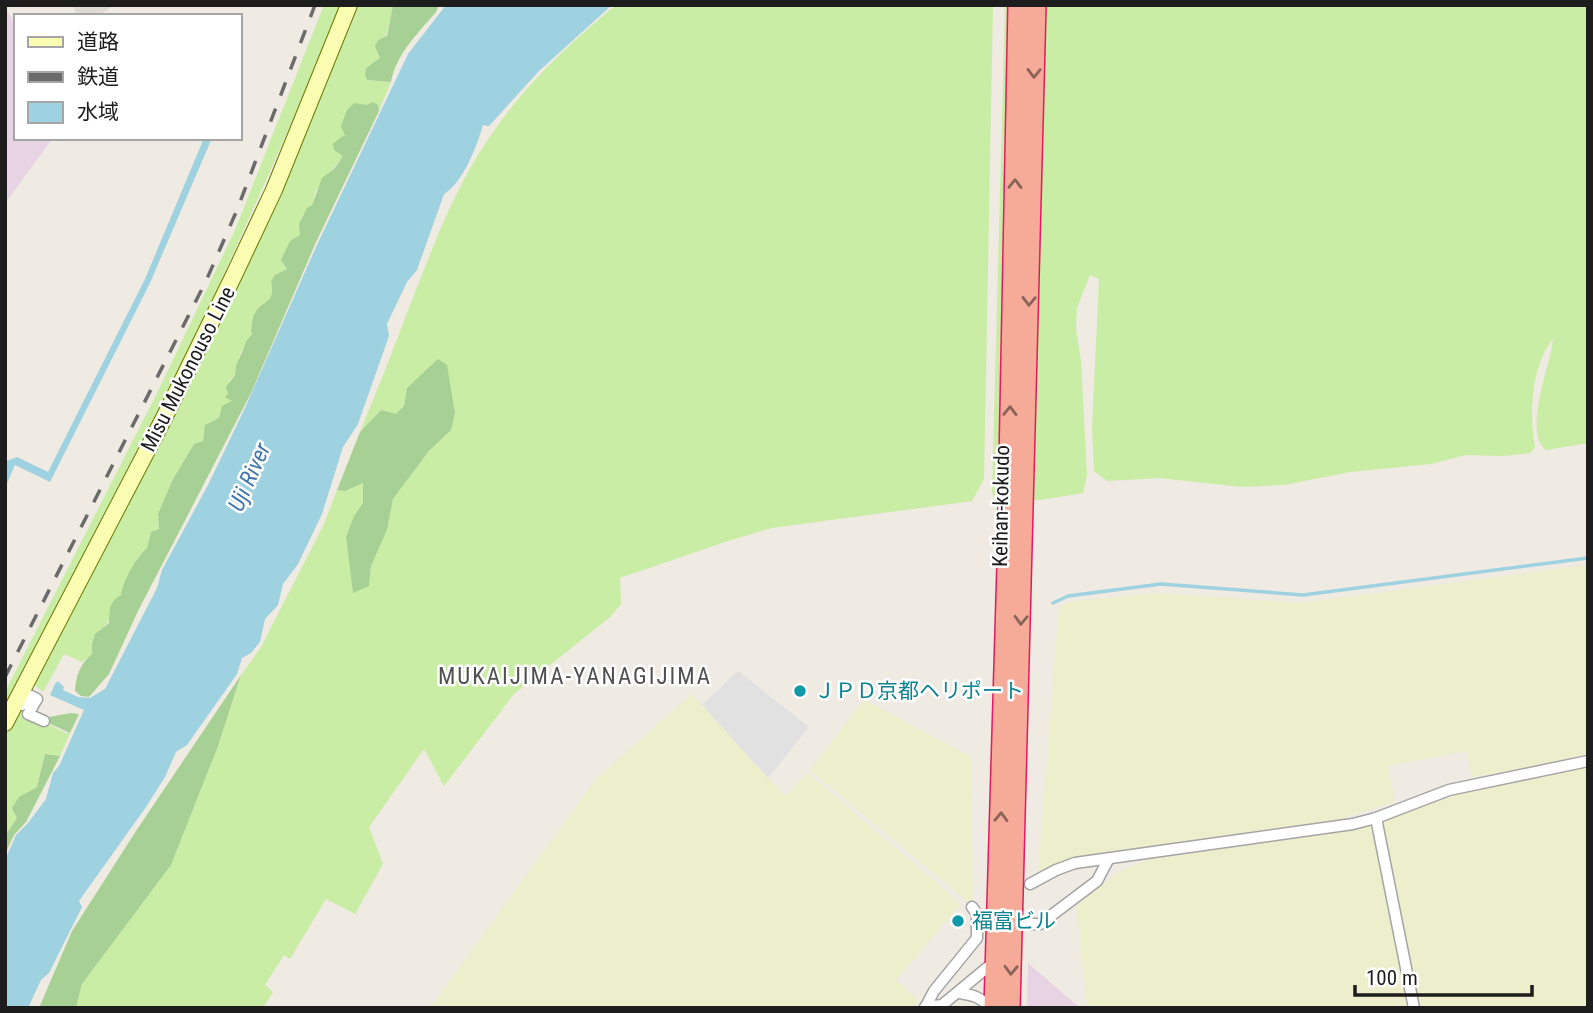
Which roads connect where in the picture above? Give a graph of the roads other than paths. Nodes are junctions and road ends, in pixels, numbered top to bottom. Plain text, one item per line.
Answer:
1 (349, 5) edge
2 (1018, 5) edge
3 (1036, 5) edge
4 (1015, 552) junction
5 (44, 721) dead end
6 (5, 723) edge
7 (5, 735) edge
8 (1588, 761) edge
9 (1376, 818) junction
10 (1108, 860) junction
11 (1030, 884) dead end
12 (972, 907) dead end
13 (1013, 924) junction
14 (996, 960) junction
15 (960, 993) junction
16 (925, 1007) edge
17 (992, 1008) edge
18 (1010, 1008) edge
19 (1414, 1008) edge

1 - 6 main road, Misu Mukonouso Line
4 -> 2 highway, Keihan-kokudo
3 -> 4 highway, Keihan-kokudo
4 -> 13 highway, Keihan-kokudo
14 -> 4 highway, Keihan-kokudo
5 - 7 street
8 - 9 street
9 - 10 street
9 - 19 street
10 - 11 street
10 - 13 street
12 - 16 street
13 -> 18 highway, Keihan-kokudo
14 - 15 street
14 - 17 highway, Keihan-kokudo
15 - 16 street
15 - 17 street

